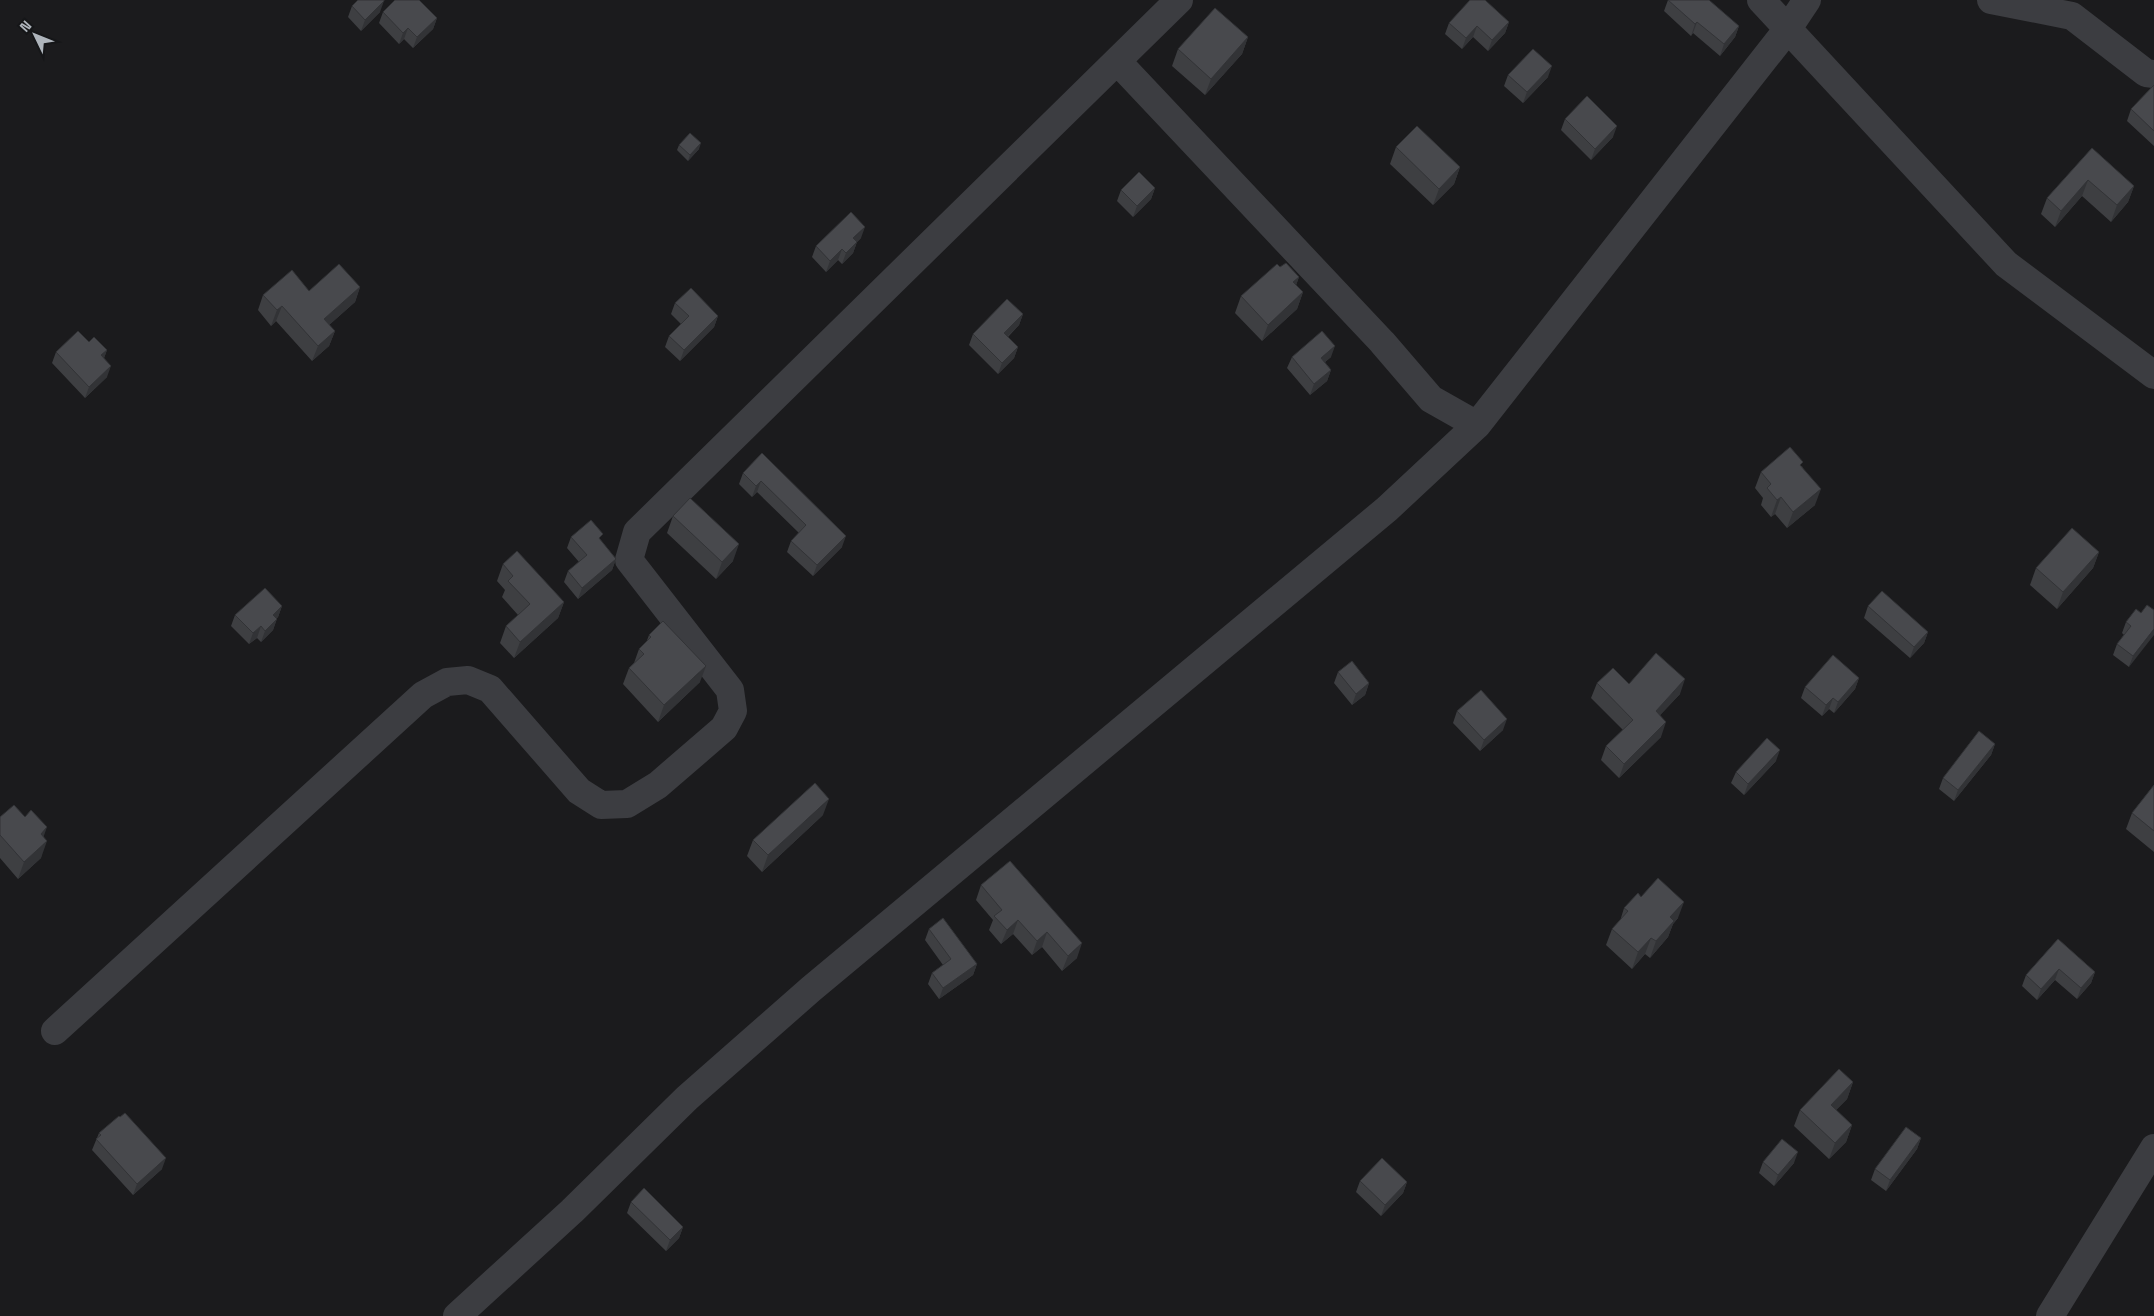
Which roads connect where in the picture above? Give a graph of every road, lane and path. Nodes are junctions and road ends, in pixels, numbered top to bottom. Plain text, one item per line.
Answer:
1 (1179, 0) edge
2 (1762, 0) edge
3 (1807, 0) edge
4 (1992, 0) edge
5 (2069, 8) edge
6 (1787, 30) junction
7 (1117, 61) junction
8 (2154, 74) edge
9 (2154, 374) edge
10 (1477, 425) junction
11 (55, 1031) dead end
12 (2154, 1148) edge
13 (457, 1316) edge
14 (2050, 1316) edge

1 - 7 street
2 - 6 street
3 - 6 street
4 - 5 street
5 - 8 street
6 - 9 street
6 - 10 street
7 - 10 street
7 - 11 street
10 - 13 street
12 - 14 street

